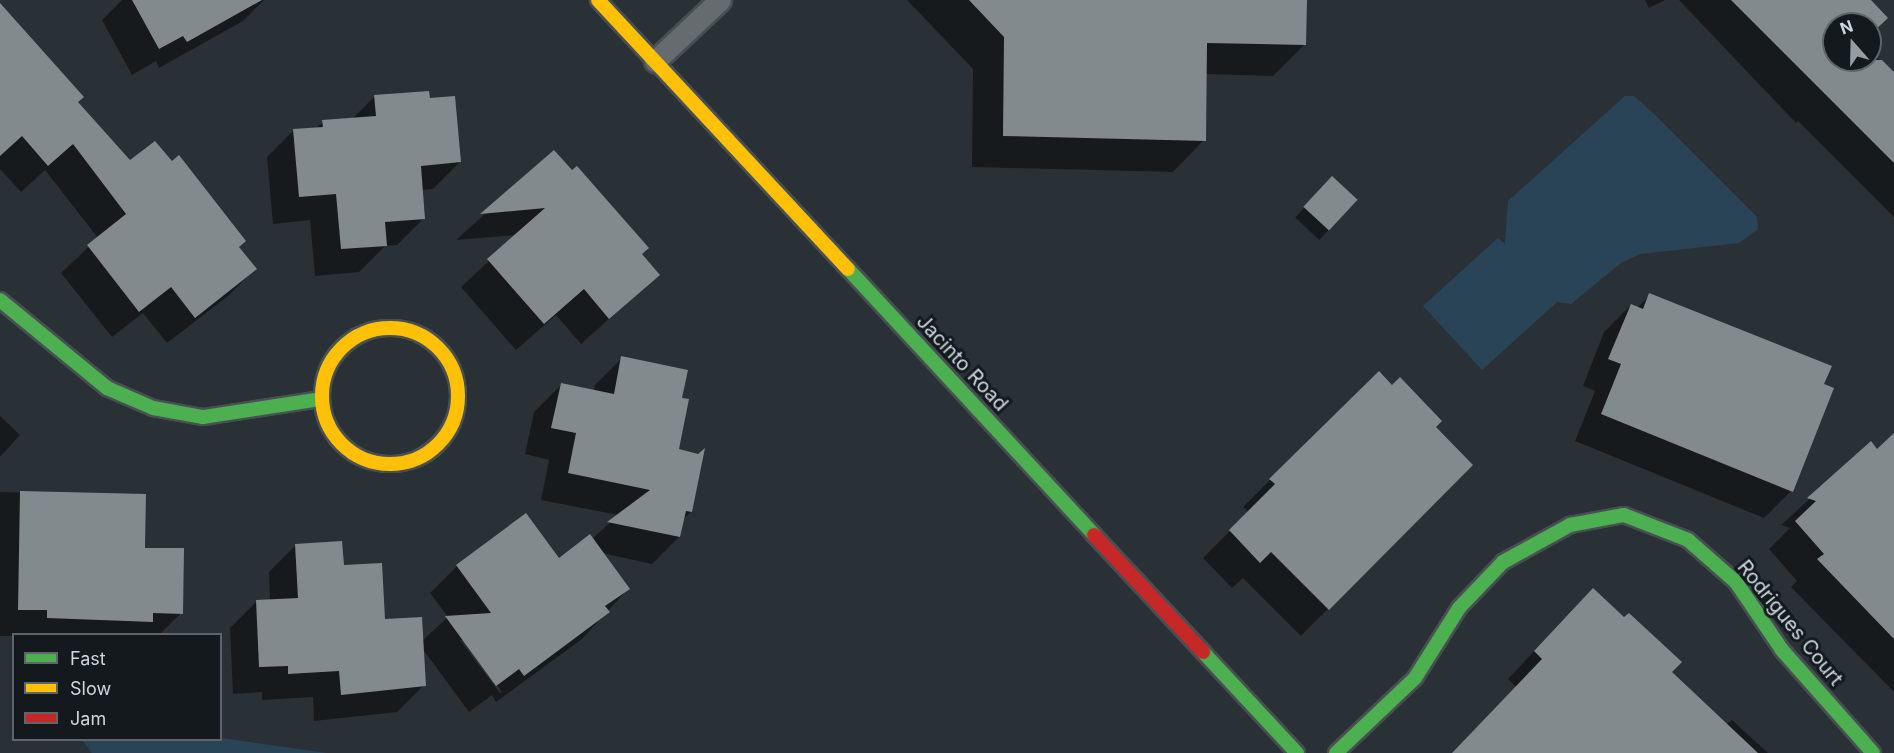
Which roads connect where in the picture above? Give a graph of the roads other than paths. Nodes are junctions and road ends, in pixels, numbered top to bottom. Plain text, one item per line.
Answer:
1 (598, 0) edge
2 (720, 0) edge
3 (655, 62) junction
4 (0, 300) edge
5 (320, 399) junction
6 (1297, 753) edge
7 (1336, 753) edge
8 (1873, 753) edge

1 - 3 street, Jacinto Road
2 - 3 lane
3 - 6 street, Jacinto Road
4 - 5 street
5 - 5 street
7 - 8 street, Rodrigues Court

